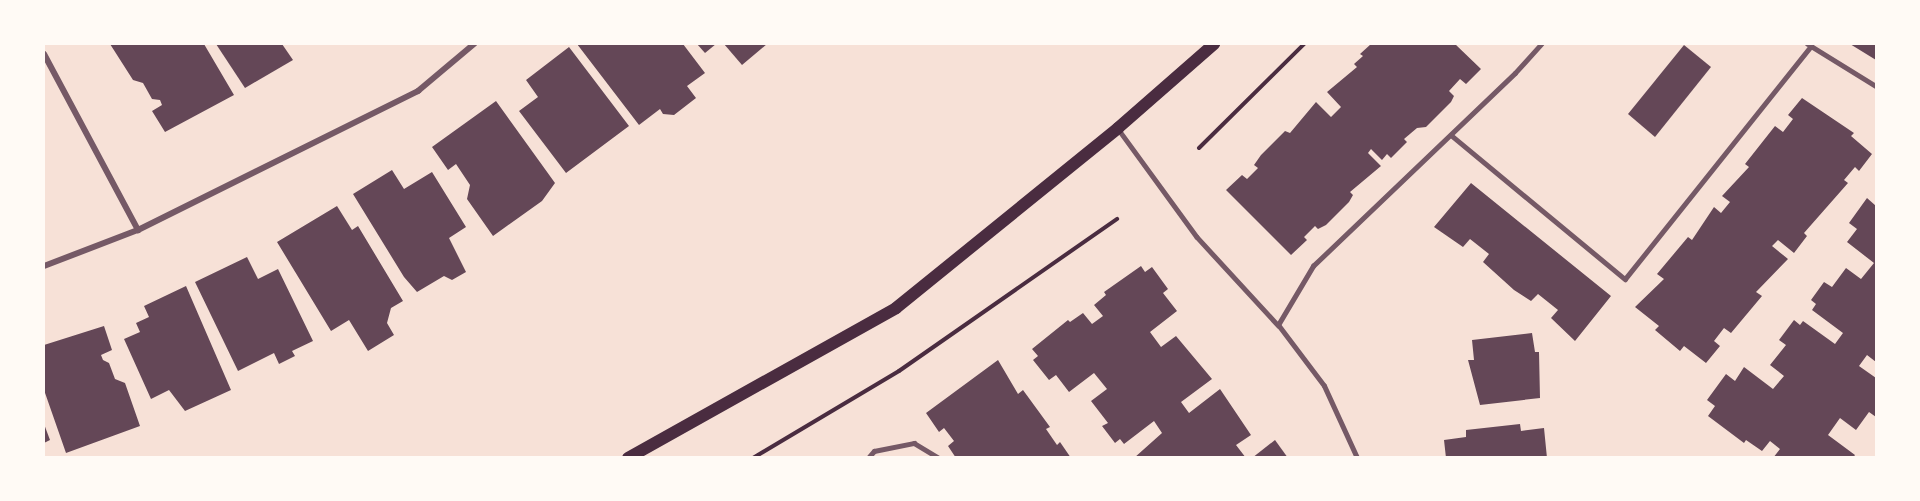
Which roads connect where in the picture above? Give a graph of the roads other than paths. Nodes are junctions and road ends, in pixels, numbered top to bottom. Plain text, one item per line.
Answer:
1 (474, 44) edge
2 (1214, 44) edge
3 (1541, 44) edge
4 (1809, 45) edge
5 (44, 54) edge
6 (1876, 86) edge
7 (1118, 128) junction
8 (1451, 135) junction
9 (138, 230) junction
10 (44, 266) edge
11 (1278, 325) junction
12 (628, 458) edge
13 (868, 458) edge
14 (939, 458) edge
15 (1357, 458) edge

1 - 9 street
2 - 7 main road
3 - 8 lane
4 - 6 lane
4 - 8 lane
5 - 9 street
7 - 11 lane
7 - 12 main road
8 - 11 lane
9 - 10 street
11 - 15 lane
13 - 14 lane

